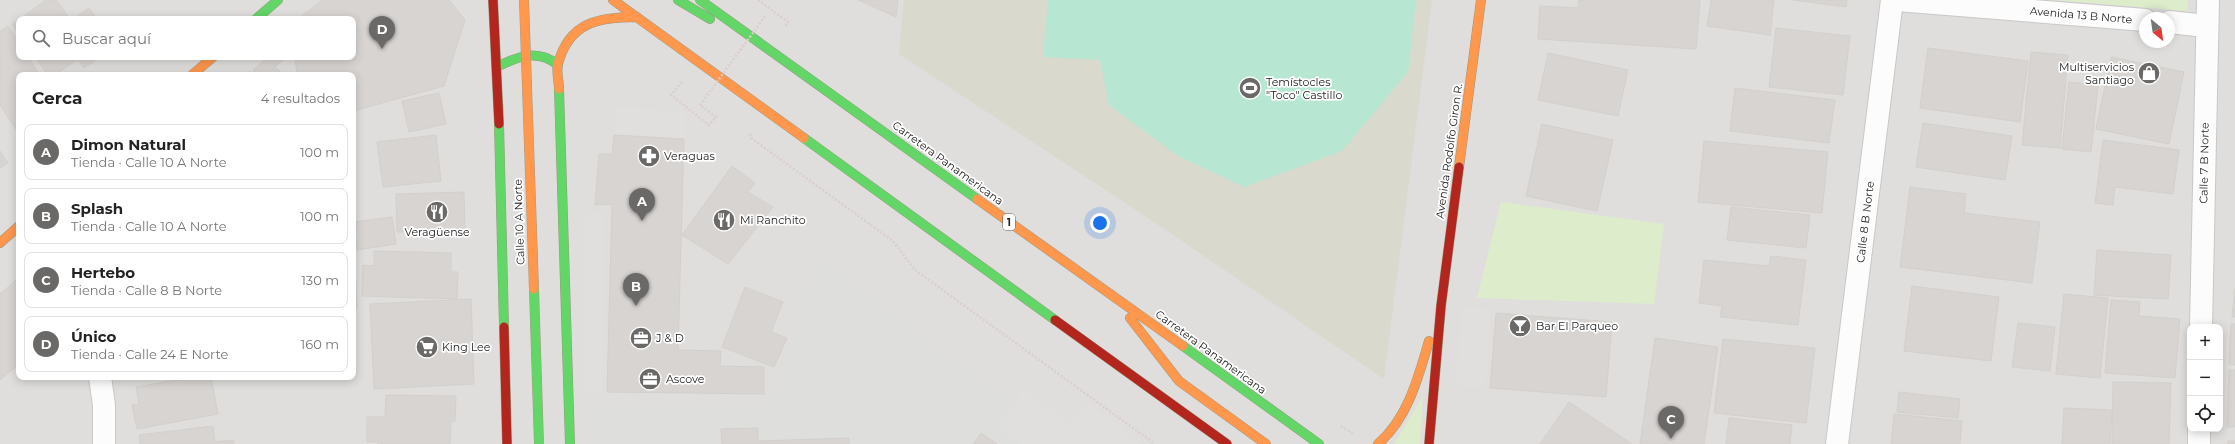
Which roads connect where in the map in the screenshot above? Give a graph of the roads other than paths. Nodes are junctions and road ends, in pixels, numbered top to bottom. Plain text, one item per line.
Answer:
1 (278, 0) edge
2 (493, 0) edge
3 (524, 0) edge
4 (613, 0) edge
5 (678, 0) edge
6 (700, 0) edge
7 (716, 0) edge
8 (1481, 0) edge
9 (1892, 0) edge
10 (1897, 0) edge
11 (2208, 0) edge
12 (259, 16) edge
13 (636, 17) junction
14 (2139, 20) edge
15 (2175, 23) edge
16 (2206, 26) junction
17 (741, 31) junction
18 (210, 60) edge
19 (558, 65) junction
20 (497, 67) junction
21 (196, 72) edge
22 (825, 89) junction
23 (16, 230) edge
24 (0, 243) edge
25 (1116, 299) junction
26 (1441, 306) junction
27 (2201, 324) edge
28 (100, 380) edge
29 (2199, 432) edge
30 (104, 444) edge
31 (507, 444) edge
32 (539, 444) edge
33 (570, 444) edge
34 (1227, 444) edge
35 (1266, 444) edge
36 (1319, 444) edge
37 (1378, 444) edge
38 (1429, 444) edge
39 (1837, 444) edge
40 (2199, 444) edge

1 - 12 main road
2 - 20 main road
3 - 32 main road, Calle 10 A Norte, bridge
4 - 13 main road
5 - 22 main road
6 - 17 main road, Carretera Panamericana / 1
7 - 17 main road
8 - 26 main road, Avenida Rodolfo Giron R.
9 - 39 street, Calle 8 B Norte
10 - 14 street, Avenida 13 B Norte
11 - 16 street, Calle 7 B Norte
13 - 19 main road
13 - 34 main road
15 - 16 street
16 - 27 street, Calle 7 B Norte
17 - 22 main road, Carretera Panamericana / 1
18 - 21 main road
19 - 20 main road
19 - 33 main road
20 - 31 main road
22 - 25 main road, Carretera Panamericana / 1
23 - 24 main road
25 - 35 main road
25 - 36 main road, Carretera Panamericana / 1
26 - 37 main road, Avenida Rodolfo Giron R.
26 - 38 main road, Avenida Rodolfo Giron R.
28 - 30 street
29 - 40 street

